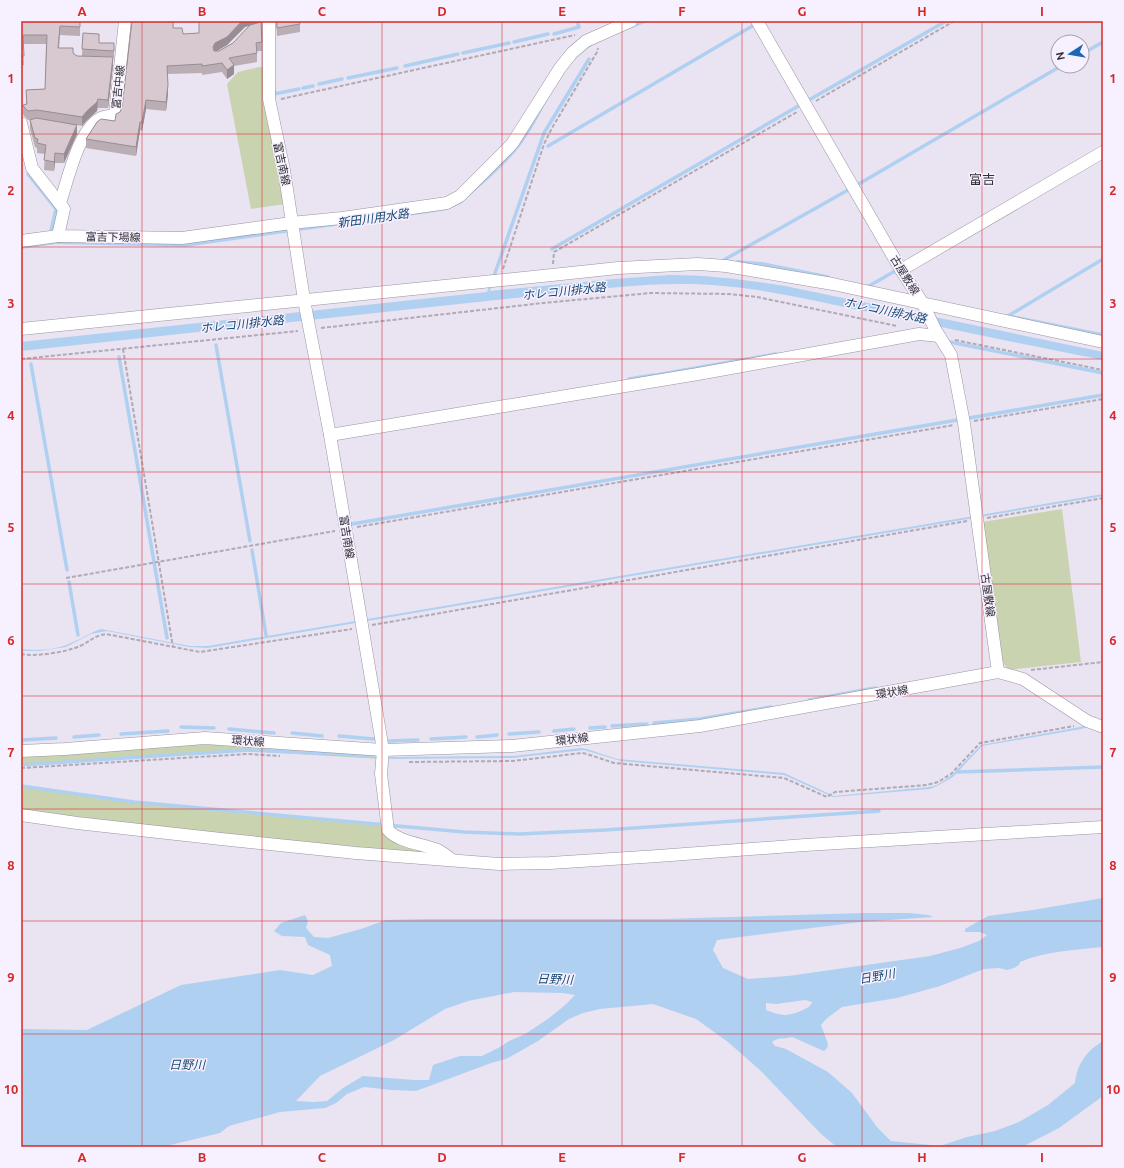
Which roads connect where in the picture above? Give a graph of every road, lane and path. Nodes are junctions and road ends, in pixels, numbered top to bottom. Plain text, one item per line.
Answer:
1 (125, 21) edge
2 (269, 21) edge
3 (631, 21) edge
4 (757, 21) edge
5 (954, 21) edge
6 (601, 34) junction
7 (586, 40) junction
8 (270, 101) junction
9 (806, 106) junction
10 (21, 123) edge
11 (1103, 152) edge
12 (60, 203) junction
13 (292, 223) junction
14 (58, 236) junction
15 (21, 241) edge
16 (901, 270) junction
17 (552, 275) junction
18 (500, 280) junction
19 (304, 303) junction
20 (924, 306) junction
21 (309, 327) junction
22 (899, 327) dead end
23 (21, 329) edge
24 (937, 333) junction
25 (1103, 342) edge
26 (122, 349) junction
27 (21, 359) edge
28 (1103, 370) edge
29 (1103, 399) edge
30 (964, 423) junction
31 (330, 435) junction
32 (1103, 498) edge
33 (977, 520) junction
34 (346, 529) junction
35 (159, 562) junction
36 (66, 578) dead end
37 (362, 627) junction
38 (173, 647) junction
39 (21, 654) edge
40 (1103, 662) edge
41 (1029, 670) dead end
42 (998, 672) junction
43 (1087, 721) junction
44 (1103, 727) edge
45 (383, 750) junction
46 (21, 751) edge
47 (284, 756) dead end
48 (407, 762) dead end
49 (21, 768) edge
50 (21, 815) edge
51 (1103, 827) edge
52 (452, 860) junction

1 - 12 street, 富吉中線
2 - 8 street, 富吉南線
3 - 6 street
4 - 9 street, 古屋敷線
5 - 9 path
6 - 7 street
6 - 18 path
7 - 8 path
7 - 13 street, 富吉下場線
8 - 13 street, 富吉南線
9 - 16 street, 古屋敷線
9 - 17 path
10 - 12 street
11 - 16 street
12 - 14 street
13 - 14 street, 富吉下場線
13 - 19 street, 富吉南線
14 - 15 street, 富吉下場線
16 - 20 street, 古屋敷線
17 - 18 street
17 - 20 street
18 - 19 street
19 - 21 street, 富吉南線
19 - 23 street
20 - 24 street, 古屋敷線
20 - 25 street
21 - 22 path
21 - 26 path
21 - 31 street, 富吉南線
24 - 28 path
24 - 30 street, 古屋敷線
24 - 31 street
26 - 27 path
26 - 35 path
29 - 30 path
30 - 33 street, 古屋敷線
30 - 34 path
31 - 34 street, 富吉南線
32 - 33 path
33 - 37 path
33 - 42 street, 古屋敷線
34 - 35 path
34 - 37 street, 富吉南線
35 - 36 path
35 - 38 path
37 - 38 path
37 - 45 street, 富吉南線
38 - 39 path
40 - 41 path
42 - 43 street, 環状線
42 - 45 street, 環状線
43 - 44 street, 環状線
43 - 48 path
45 - 46 street, 環状線
45 - 52 street, 富吉南線
47 - 49 path
50 - 52 street
51 - 52 street

